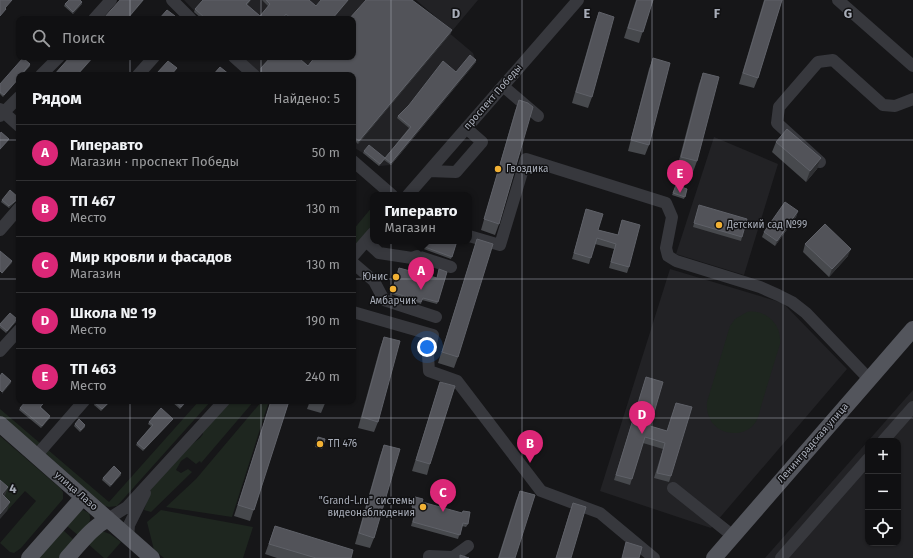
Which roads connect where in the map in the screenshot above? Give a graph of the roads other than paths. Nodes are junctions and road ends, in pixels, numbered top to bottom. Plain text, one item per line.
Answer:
1 (111, 0) edge
2 (172, 0) edge
3 (578, 0) edge
4 (838, 0) edge
5 (97, 16) edge
6 (187, 16) edge
7 (56, 60) edge
8 (151, 60) edge
9 (237, 60) edge
10 (913, 66) edge
11 (44, 72) edge
12 (141, 72) edge
13 (248, 72) edge
14 (503, 86) junction
15 (913, 99) edge
16 (16, 100) edge
17 (1, 113) edge
18 (538, 116) dead end
19 (16, 124) edge
20 (466, 128) junction
21 (820, 162) edge
22 (356, 164) edge
23 (429, 171) junction
24 (389, 192) edge
25 (411, 192) edge
26 (16, 211) edge
27 (0, 230) edge
28 (370, 237) edge
29 (472, 237) edge
30 (374, 244) edge
31 (356, 253) edge
32 (356, 266) edge
33 (451, 267) dead end
34 (356, 313) edge
35 (436, 317) dead end
36 (913, 329) edge
37 (16, 333) edge
38 (0, 351) edge
39 (869, 379) junction
40 (81, 404) edge
41 (221, 404) edge
42 (913, 407) edge
43 (0, 424) edge
44 (886, 438) edge
45 (36, 456) junction
46 (865, 461) edge
47 (150, 482) junction
48 (673, 488) dead end
49 (83, 497) junction
50 (108, 519) junction
51 (733, 536) junction
52 (128, 538) junction
53 (468, 546) dead end
54 (29, 558) edge
55 (67, 558) edge
56 (152, 558) edge
57 (429, 558) edge
58 (654, 558) edge
59 (714, 558) edge
60 (781, 558) edge

1 - 5 street
2 - 6 street
3 - 14 street, проспект Победы
4 - 10 street
7 - 11 street
8 - 12 street
9 - 13 street
14 - 18 street
14 - 20 street, проспект Победы
15 - 21 street
16 - 17 street
17 - 19 street
20 - 23 street, проспект Победы
20 - 23 street
22 - 24 street
23 - 25 street, проспект Победы
26 - 27 street
28 - 31 street
29 - 39 street
30 - 33 street
32 - 35 street
34 - 58 street
36 - 39 main road, Ленинградская улица
37 - 38 street
39 - 51 main road, Ленинградская улица
40 - 45 street
41 - 47 street
42 - 44 street
43 - 45 main road, улица Лазо
45 - 49 main road, улица Лазо
46 - 60 street
47 - 50 street
47 - 52 street
48 - 51 street
49 - 50 main road, улица Лазо
49 - 54 main road
50 - 52 main road, улица Лазо
50 - 55 main road
51 - 59 main road, Ленинградская улица
52 - 56 main road, улица Лазо
53 - 57 street

